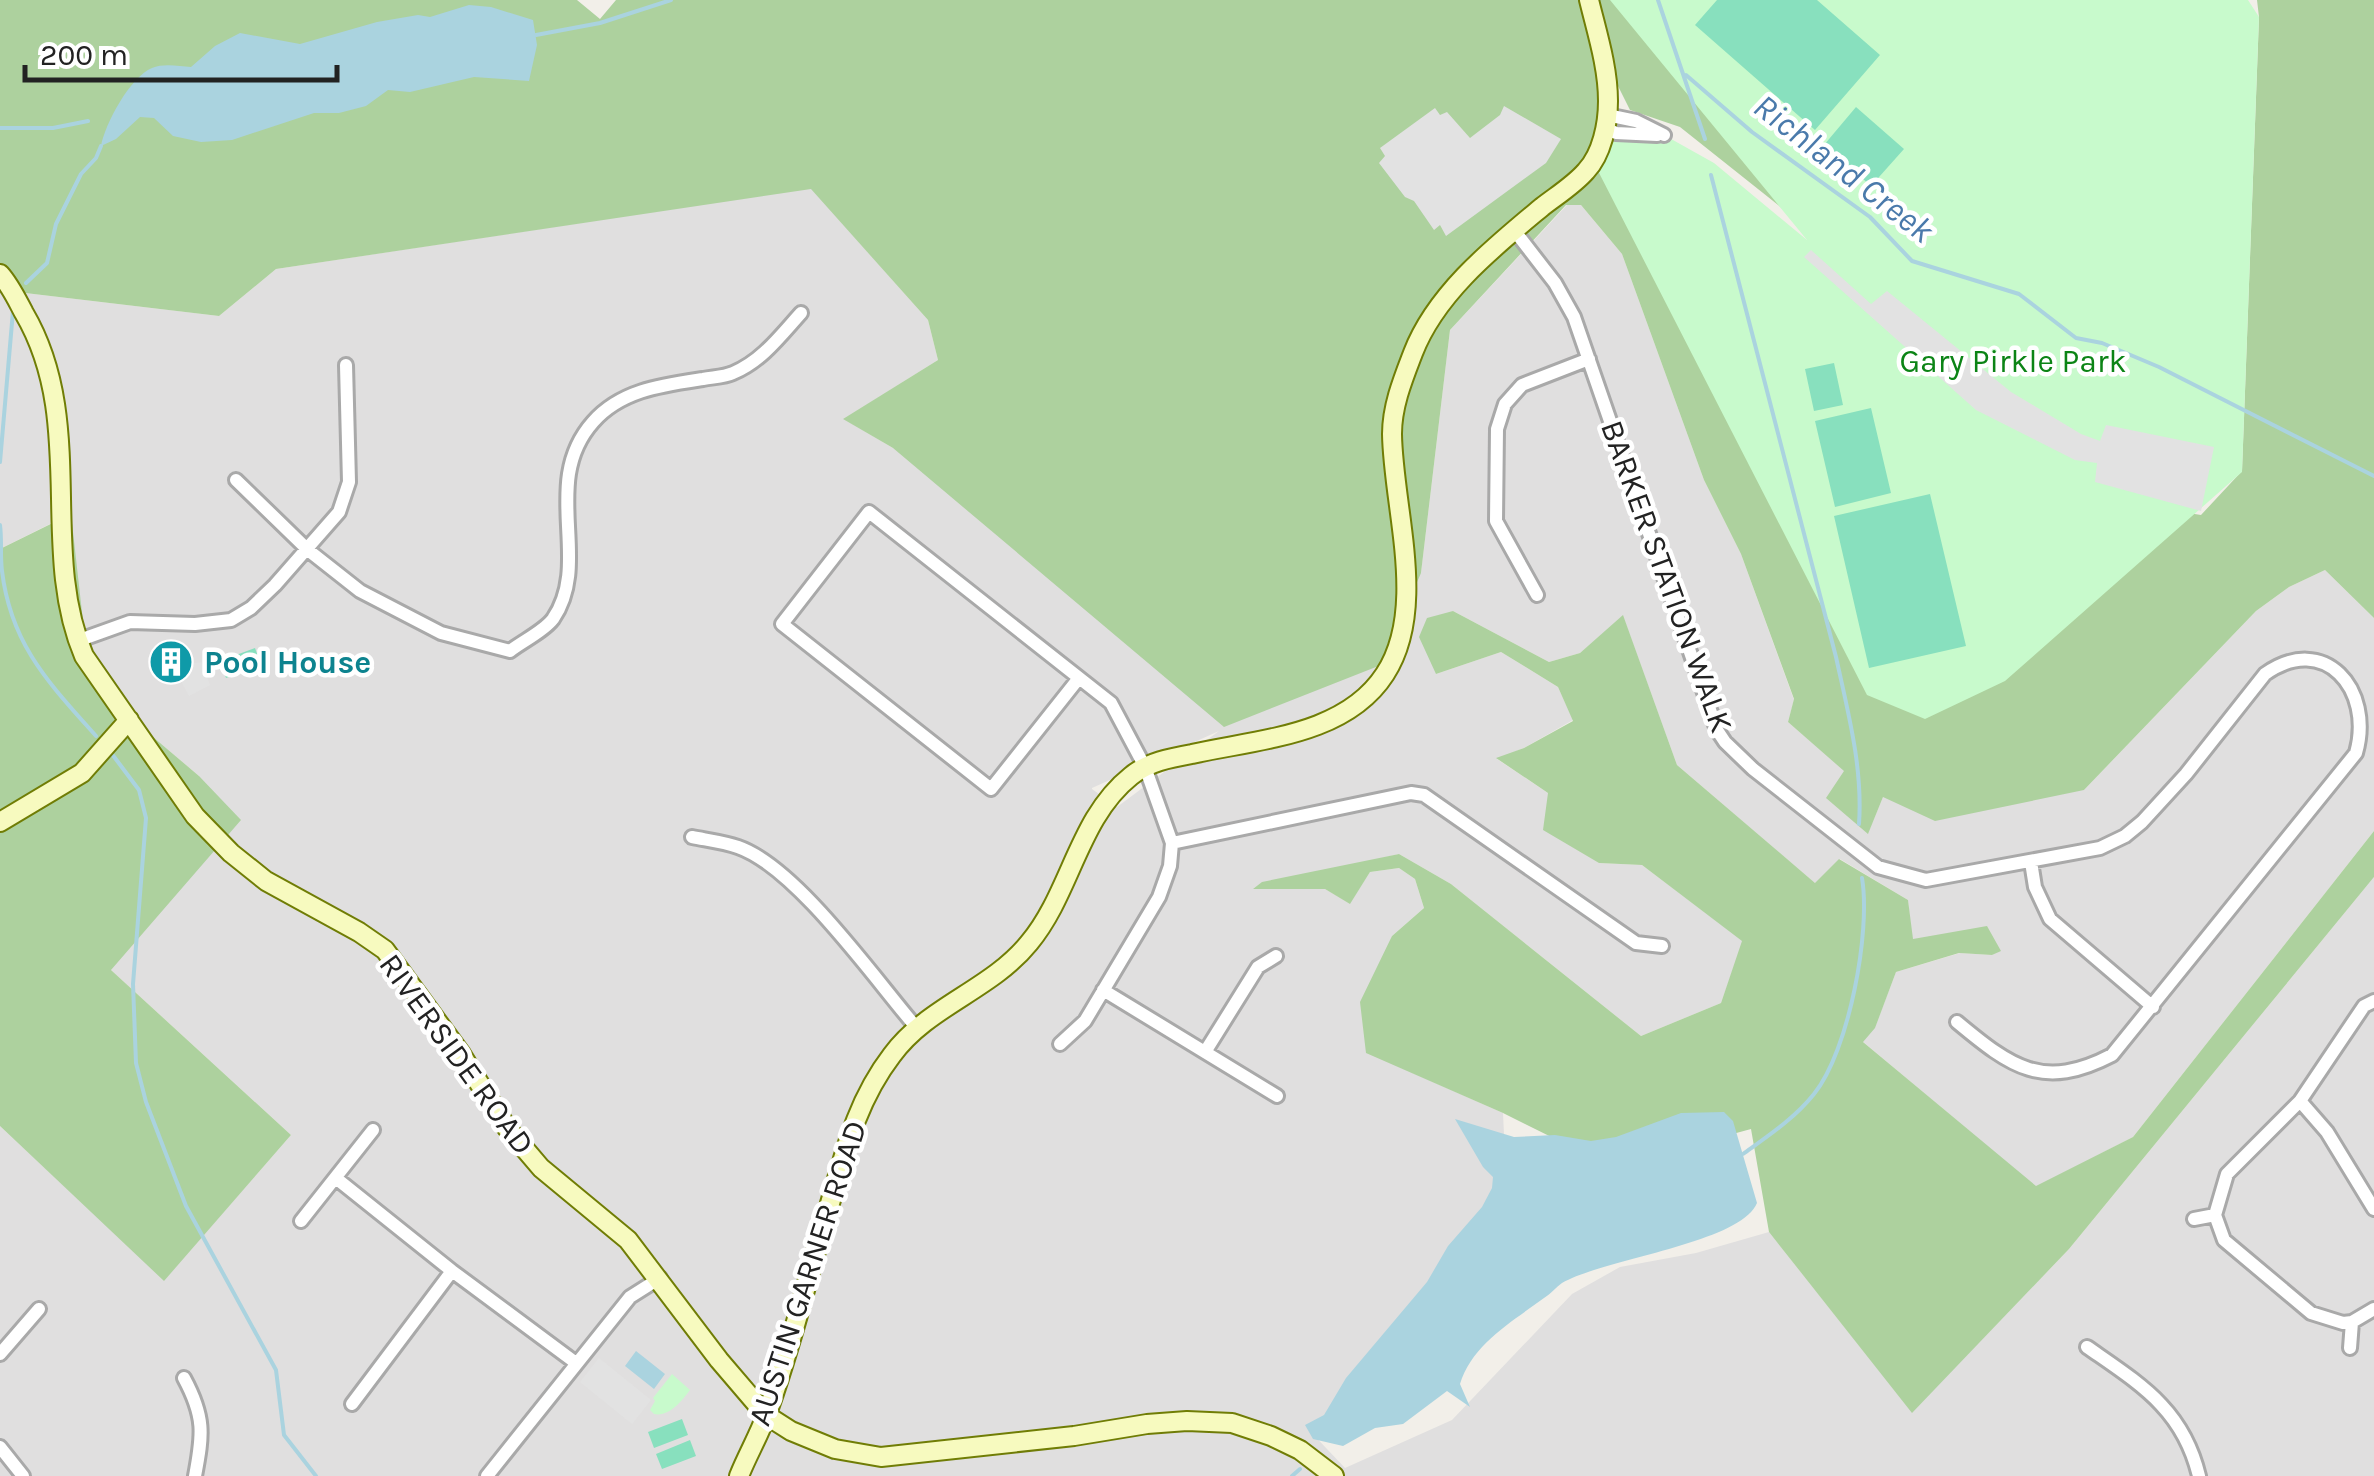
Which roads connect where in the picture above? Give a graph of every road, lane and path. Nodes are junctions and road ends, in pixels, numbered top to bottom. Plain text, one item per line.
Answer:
1 (1589, 0) edge
2 (1514, 230) junction
3 (0, 274) edge
4 (801, 312) dead end
5 (1589, 360) junction
6 (346, 365) dead end
7 (236, 480) dead end
8 (308, 550) junction
9 (1537, 594) dead end
10 (77, 640) junction
11 (1079, 678) junction
12 (129, 720) junction
13 (1145, 767) junction
14 (0, 822) edge
15 (692, 837) dead end
16 (1172, 843) junction
17 (2030, 862) junction
18 (1662, 946) dead end
19 (1276, 956) dead end
20 (1103, 990) junction
21 (2374, 1000) edge
22 (2153, 1007) junction
23 (1957, 1022) dead end
24 (916, 1027) junction
25 (1060, 1044) dead end
26 (1205, 1052) junction
27 (1277, 1096) dead end
28 (2300, 1100) junction
29 (373, 1130) dead end
30 (337, 1180) junction
31 (2374, 1209) edge
32 (2215, 1215) junction
33 (2194, 1219) dead end
34 (302, 1220) dead end
35 (452, 1272) junction
36 (660, 1278) junction
37 (39, 1309) dead end
38 (2374, 1309) edge
39 (2352, 1322) junction
40 (2087, 1347) dead end
41 (2350, 1348) dead end
42 (0, 1354) edge
43 (576, 1363) junction
44 (184, 1378) dead end
45 (352, 1404) dead end
46 (766, 1415) junction
47 (0, 1447) edge
48 (23, 1476) edge
49 (195, 1476) edge
50 (487, 1476) edge
51 (739, 1476) edge
52 (1334, 1476) edge
53 (2199, 1476) edge

1 - 2 street, AUSTIN GARNER ROAD
2 - 5 street, BARKER STATION WALK
2 - 13 street, AUSTIN GARNER ROAD
3 - 10 street, RIVERSIDE ROAD
4 - 8 street
5 - 9 street
5 - 17 street, BARKER STATION WALK
6 - 8 street
7 - 8 street
8 - 10 street
10 - 12 street, RIVERSIDE ROAD
11 - 11 street
11 - 13 street
12 - 14 street
12 - 36 street, RIVERSIDE ROAD
13 - 16 street
13 - 24 street, AUSTIN GARNER ROAD
15 - 24 street
16 - 18 street
16 - 20 street
17 - 22 street
17 - 22 street, BARKER STATION WALK
19 - 26 street
20 - 25 street
20 - 26 street
21 - 28 street
22 - 23 street, BARKER STATION WALK
24 - 46 street, AUSTIN GARNER ROAD
26 - 27 street
28 - 31 street
28 - 32 street
29 - 30 street
30 - 34 street
30 - 35 street
32 - 33 street
32 - 39 street
35 - 43 street
35 - 45 street
36 - 43 street
36 - 46 street, RIVERSIDE ROAD
37 - 42 street
38 - 39 street
39 - 41 street
40 - 53 street
43 - 50 street
44 - 49 street
46 - 51 street, AUSTIN GARNER ROAD
46 - 52 street, RIVERSIDE ROAD
47 - 48 street

